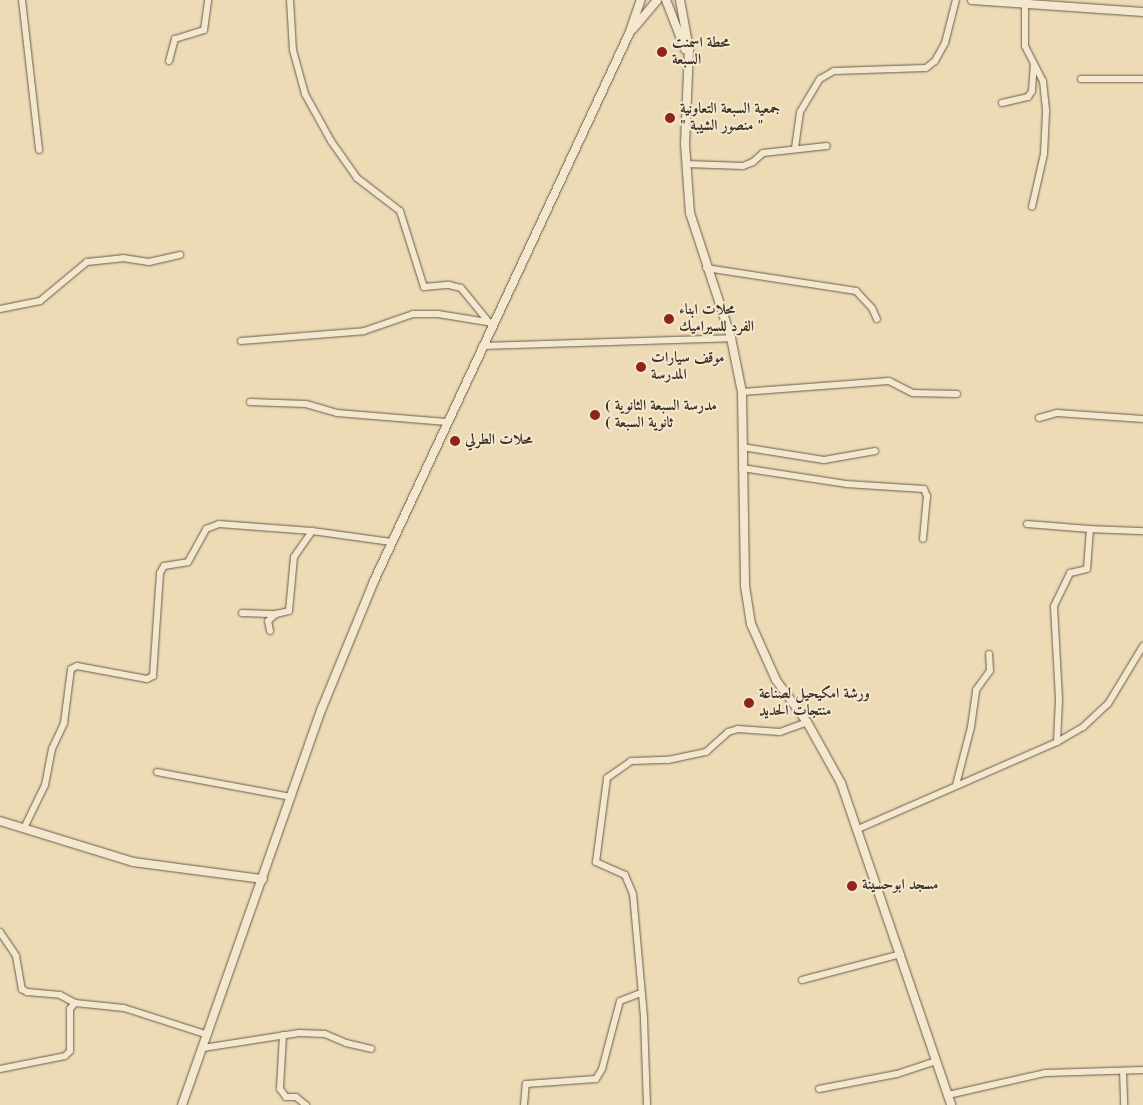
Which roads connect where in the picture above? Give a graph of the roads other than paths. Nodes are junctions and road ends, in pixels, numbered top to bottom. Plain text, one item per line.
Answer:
1 (22, 0) edge
2 (208, 0) edge
3 (290, 0) edge
4 (641, 0) edge
5 (657, 0) edge
6 (666, 0) edge
7 (680, 0) edge
8 (956, 0) edge
9 (972, 0) edge
10 (1025, 3) junction
11 (1143, 12) edge
12 (629, 34) junction
13 (169, 60) dead end
14 (689, 60) junction
15 (1034, 64) junction
16 (1081, 79) dead end
17 (1143, 79) edge
18 (1002, 103) dead end
19 (827, 146) dead end
20 (795, 148) junction
21 (39, 150) dead end
22 (686, 164) junction
23 (1032, 207) dead end
24 (180, 255) dead end
25 (706, 268) junction
26 (0, 309) edge
27 (877, 319) dead end
28 (489, 324) junction
29 (731, 338) junction
30 (241, 341) dead end
31 (482, 346) junction
32 (742, 392) junction
33 (957, 394) dead end
34 (250, 402) dead end
35 (1039, 418) dead end
36 (1143, 419) edge
37 (448, 422) junction
38 (742, 447) junction
39 (875, 451) dead end
40 (742, 468) junction
41 (1027, 524) dead end
42 (1090, 529) junction
43 (312, 531) junction
44 (1143, 531) edge
45 (923, 539) dead end
46 (391, 542) junction
47 (242, 613) dead end
48 (276, 614) junction
49 (270, 630) dead end
50 (1143, 646) edge
51 (989, 654) dead end
52 (807, 722) junction
53 (1056, 742) junction
54 (156, 772) dead end
55 (956, 785) junction
56 (291, 797) junction
57 (0, 821) edge
58 (25, 826) junction
59 (858, 829) junction
60 (263, 879) junction
61 (0, 932) edge
62 (901, 954) junction
63 (802, 980) dead end
64 (641, 993) junction
65 (75, 1003) junction
66 (208, 1035) junction
67 (282, 1035) junction
68 (203, 1048) junction
69 (371, 1049) dead end
70 (936, 1061) junction
71 (0, 1069) edge
72 (1123, 1070) junction
73 (1143, 1070) edge
74 (818, 1089) dead end
75 (948, 1095) junction
76 (182, 1105) edge
77 (306, 1105) edge
78 (524, 1105) edge
79 (646, 1105) edge
80 (951, 1105) edge
81 (1124, 1105) edge

1 - 21 street
2 - 13 street
3 - 28 street
4 - 12 street
5 - 12 street
6 - 14 street
7 - 14 street
8 - 20 street
9 - 10 street
10 - 11 street
10 - 15 street
12 - 28 street
14 - 22 street
15 - 18 street
15 - 23 street
16 - 17 street
19 - 20 street
20 - 22 street
22 - 25 street
24 - 26 street
25 - 27 street
25 - 29 street
28 - 30 street
28 - 31 street
29 - 31 street
29 - 32 street
31 - 37 street
32 - 33 street
32 - 38 street
34 - 37 street
35 - 36 street
37 - 46 street
38 - 39 street
38 - 40 street
40 - 45 street
40 - 52 street
41 - 42 street
42 - 44 street
42 - 53 street
43 - 46 street
43 - 48 street
43 - 58 street
46 - 56 street
47 - 48 street
48 - 49 street
50 - 53 street
51 - 55 street
52 - 59 street
52 - 64 street
53 - 55 street
54 - 56 street
55 - 59 street
56 - 60 street
57 - 58 street
58 - 60 street
59 - 62 street
60 - 66 street
61 - 65 street
62 - 63 street
62 - 70 street
64 - 78 street
64 - 79 street
65 - 66 street
65 - 71 street
66 - 68 street
67 - 68 street
67 - 69 street
67 - 77 street
68 - 76 street
70 - 74 street
70 - 75 street
72 - 73 street
72 - 75 street
72 - 81 street
75 - 80 street

